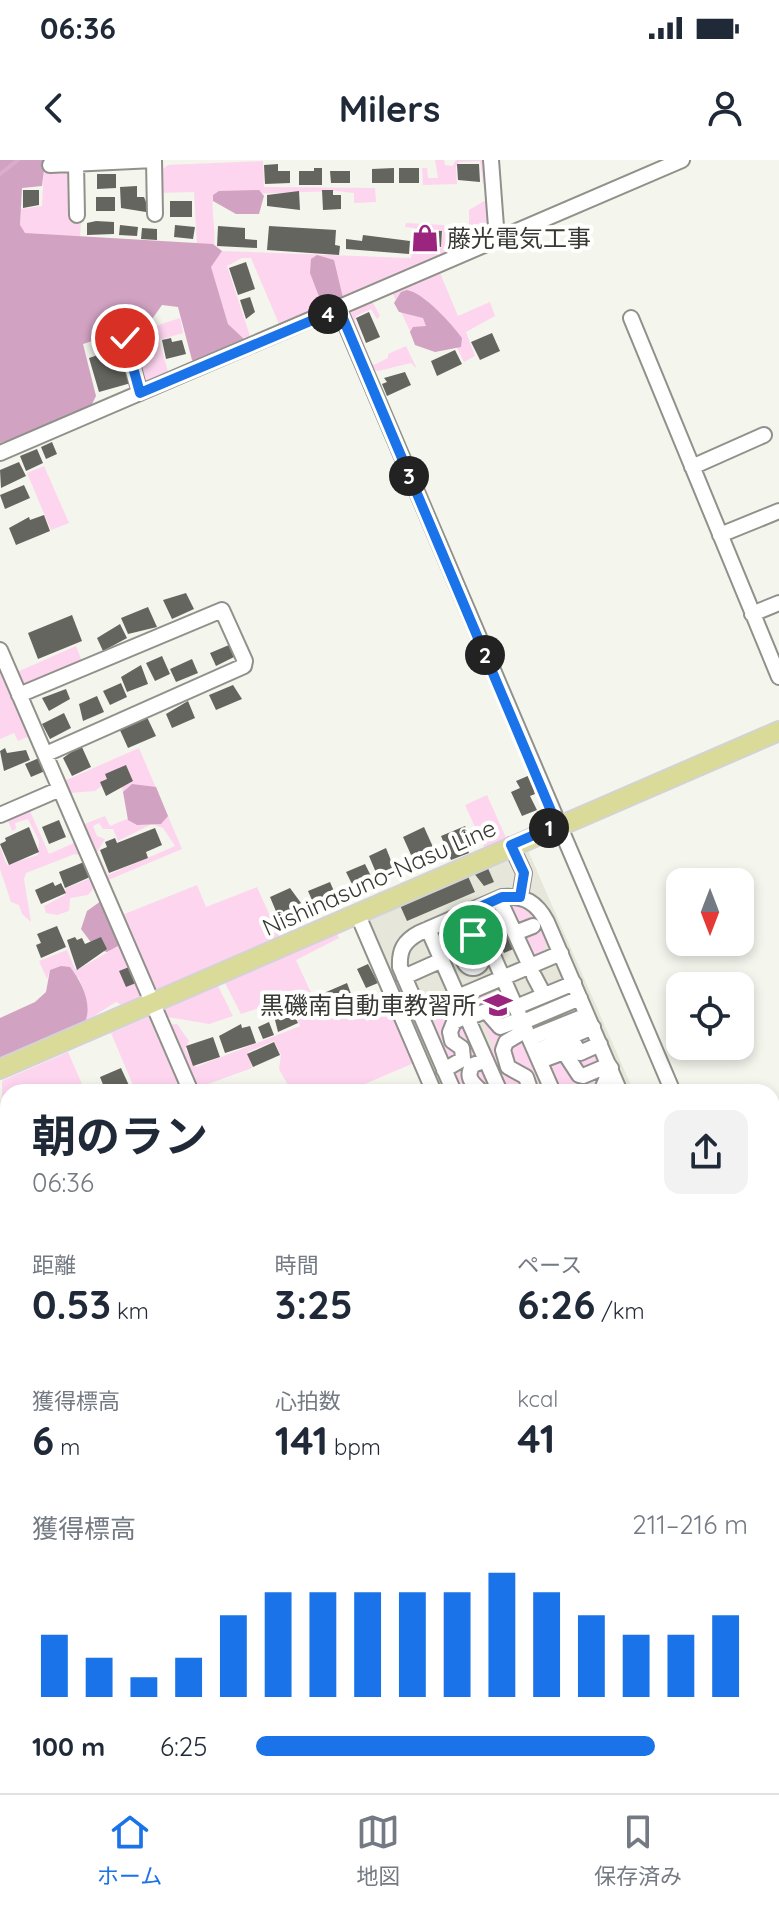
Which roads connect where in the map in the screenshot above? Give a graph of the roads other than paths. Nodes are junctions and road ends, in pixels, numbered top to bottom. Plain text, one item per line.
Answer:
1 (154, 160) edge
2 (491, 160) edge
3 (682, 160) edge
4 (76, 163) junction
5 (50, 165) dead end
6 (155, 214) dead end
7 (77, 215) dead end
8 (497, 240) junction
9 (339, 309) junction
10 (631, 318) dead end
11 (125, 338) dead end
12 (140, 393) junction
13 (764, 435) dead end
14 (0, 453) edge
15 (692, 467) junction
16 (779, 511) edge
17 (720, 535) junction
18 (779, 603) edge
19 (752, 614) junction
20 (0, 650) edge
21 (779, 677) edge
22 (19, 695) junction
23 (779, 731) edge
24 (46, 754) junction
25 (60, 789) junction
26 (0, 815) edge
27 (557, 825) junction
28 (511, 845) junction
29 (520, 897) junction
30 (499, 899) junction
31 (473, 910) junction
32 (357, 913) junction
33 (455, 918) junction
34 (533, 926) dead end
35 (428, 929) junction
36 (515, 933) junction
37 (561, 953) junction
38 (444, 964) junction
39 (532, 971) junction
40 (404, 977) junction
41 (503, 978) junction
42 (574, 983) junction
43 (544, 995) junction
44 (458, 997) junction
45 (580, 998) junction
46 (153, 1002) junction
47 (420, 1013) junction
48 (467, 1017) junction
49 (590, 1021) junction
50 (558, 1022) junction
51 (527, 1033) junction
52 (600, 1044) junction
53 (486, 1060) junction
54 (610, 1066) junction
55 (0, 1069) edge
56 (444, 1070) junction
57 (188, 1084) edge
58 (431, 1084) edge
59 (450, 1084) edge
60 (472, 1084) edge
61 (496, 1084) edge
62 (528, 1084) edge
63 (549, 1084) edge
64 (604, 1084) edge
65 (617, 1084) edge
66 (670, 1084) edge

1 - 4 street
1 - 6 street
2 - 8 street
3 - 8 street
4 - 5 street
4 - 7 street
8 - 9 street
9 - 12 street
9 - 27 street
10 - 15 street
11 - 12 street
12 - 14 street
13 - 15 street
15 - 17 street
16 - 17 street
17 - 19 street
18 - 19 street
19 - 21 street
20 - 22 street
22 - 24 street
22 - 24 street
23 - 27 main road, Nishinasuno-Nasu Line
24 - 25 street
25 - 26 street
25 - 46 street
27 - 28 main road, Nishinasuno-Nasu Line
27 - 66 street
28 - 29 street
28 - 32 main road, Nishinasuno-Nasu Line
29 - 30 street
29 - 37 street
30 - 31 street
30 - 36 street
31 - 33 street
31 - 41 street
32 - 46 main road, Nishinasuno-Nasu Line
32 - 58 street
33 - 35 street
33 - 38 street
34 - 36 street
35 - 38 street
35 - 40 street
36 - 39 street
37 - 39 street
37 - 42 street
38 - 40 street
38 - 44 street
39 - 41 street
39 - 43 street
40 - 47 street
41 - 44 street
41 - 51 street
42 - 43 street
42 - 45 street
43 - 51 street
44 - 47 street
44 - 48 street
45 - 49 street
45 - 50 street
46 - 55 main road, Nishinasuno-Nasu Line
46 - 57 street
47 - 56 street
48 - 51 street
48 - 53 street
48 - 56 street
49 - 50 street
49 - 52 street
50 - 51 street
50 - 51 street
50 - 52 street
51 - 54 street
51 - 62 street
51 - 63 street
52 - 54 street
53 - 60 street
53 - 61 street
54 - 64 street
54 - 65 street
56 - 59 street

